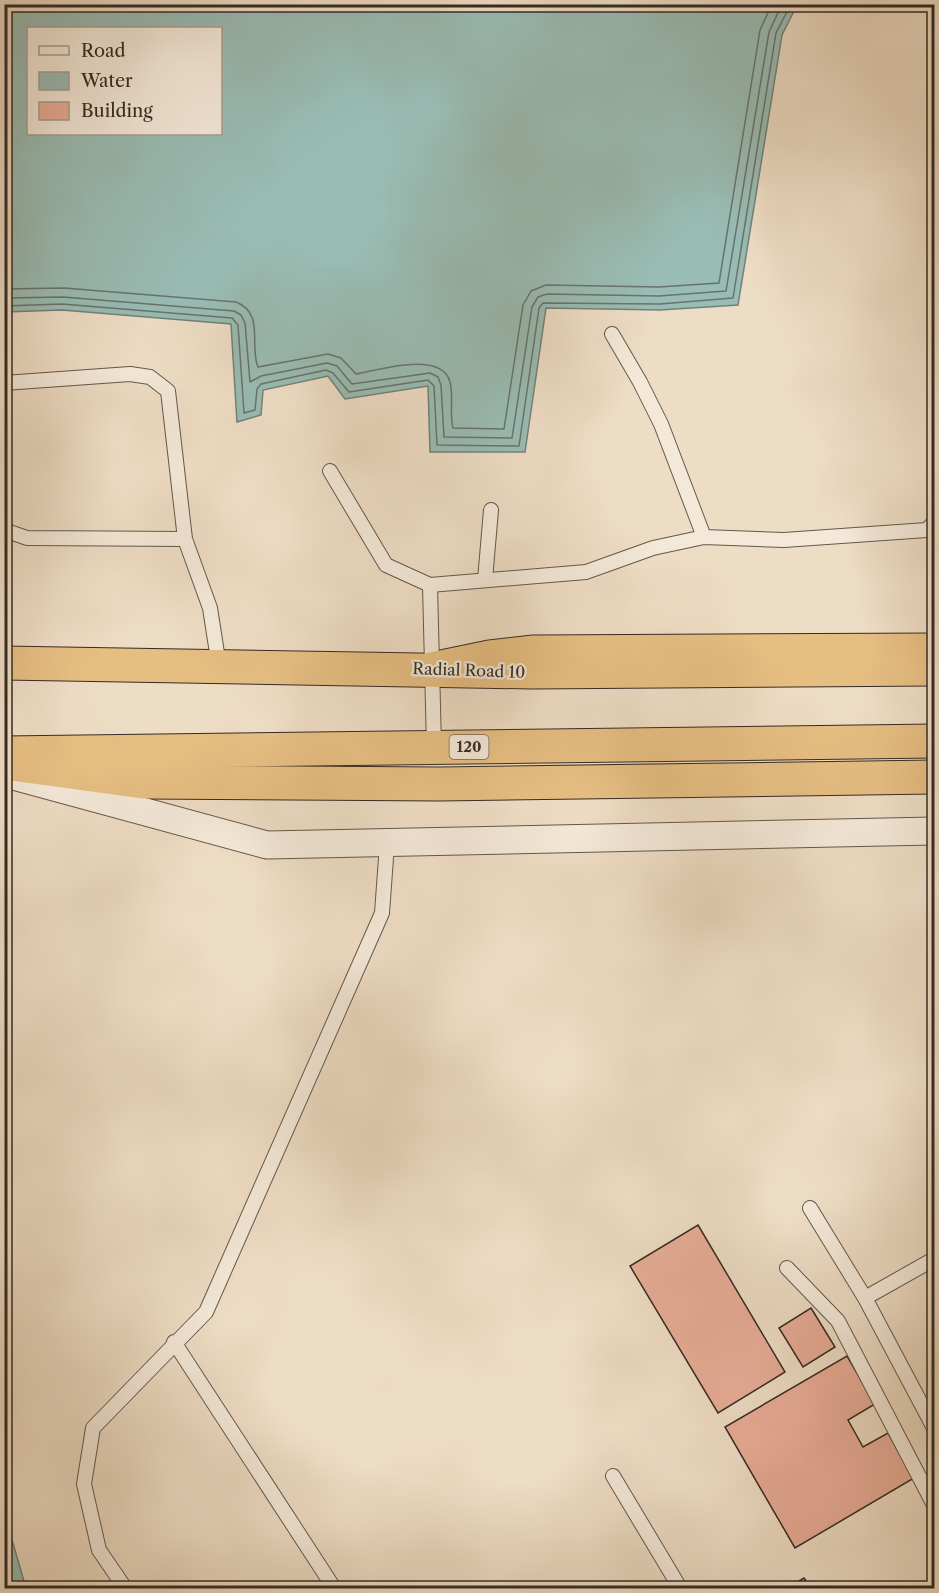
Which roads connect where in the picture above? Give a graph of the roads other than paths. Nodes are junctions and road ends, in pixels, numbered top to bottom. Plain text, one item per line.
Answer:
1 (612, 334) dead end
2 (4, 383) edge
3 (330, 471) dead end
4 (492, 510) dead end
5 (932, 528) edge
6 (4, 530) edge
7 (704, 537) junction
8 (185, 539) junction
9 (485, 580) junction
10 (430, 585) junction
11 (934, 650) edge
12 (4, 663) edge
13 (219, 666) junction
14 (432, 669) junction
15 (934, 669) edge
16 (934, 741) edge
17 (434, 747) junction
18 (4, 753) edge
19 (4, 763) edge
20 (4, 773) edge
21 (934, 777) edge
22 (934, 831) edge
23 (387, 844) junction
24 (810, 1208) dead end
25 (934, 1259) edge
26 (787, 1268) dead end
27 (865, 1298) junction
28 (174, 1342) junction
29 (934, 1428) edge
30 (613, 1476) dead end
31 (934, 1505) edge
32 (124, 1588) edge
33 (334, 1588) edge
34 (680, 1588) edge

1 - 7 lane
2 - 8 lane
3 - 10 lane
4 - 9 lane
5 - 7 lane
6 - 8 lane
7 - 9 lane
8 - 13 lane
9 - 10 lane
10 - 14 lane
11 - 14 highway
12 - 13 highway, Radial Road 10
13 - 14 highway, Radial Road 10
14 - 15 highway, Radial Road 10
14 - 17 lane
16 - 17 highway, 120
17 - 18 highway, 120
19 - 21 highway
20 - 23 street
22 - 23 street
23 - 28 lane
24 - 27 lane
25 - 27 lane
26 - 31 lane
27 - 29 lane
28 - 32 lane
28 - 33 lane
30 - 34 lane

